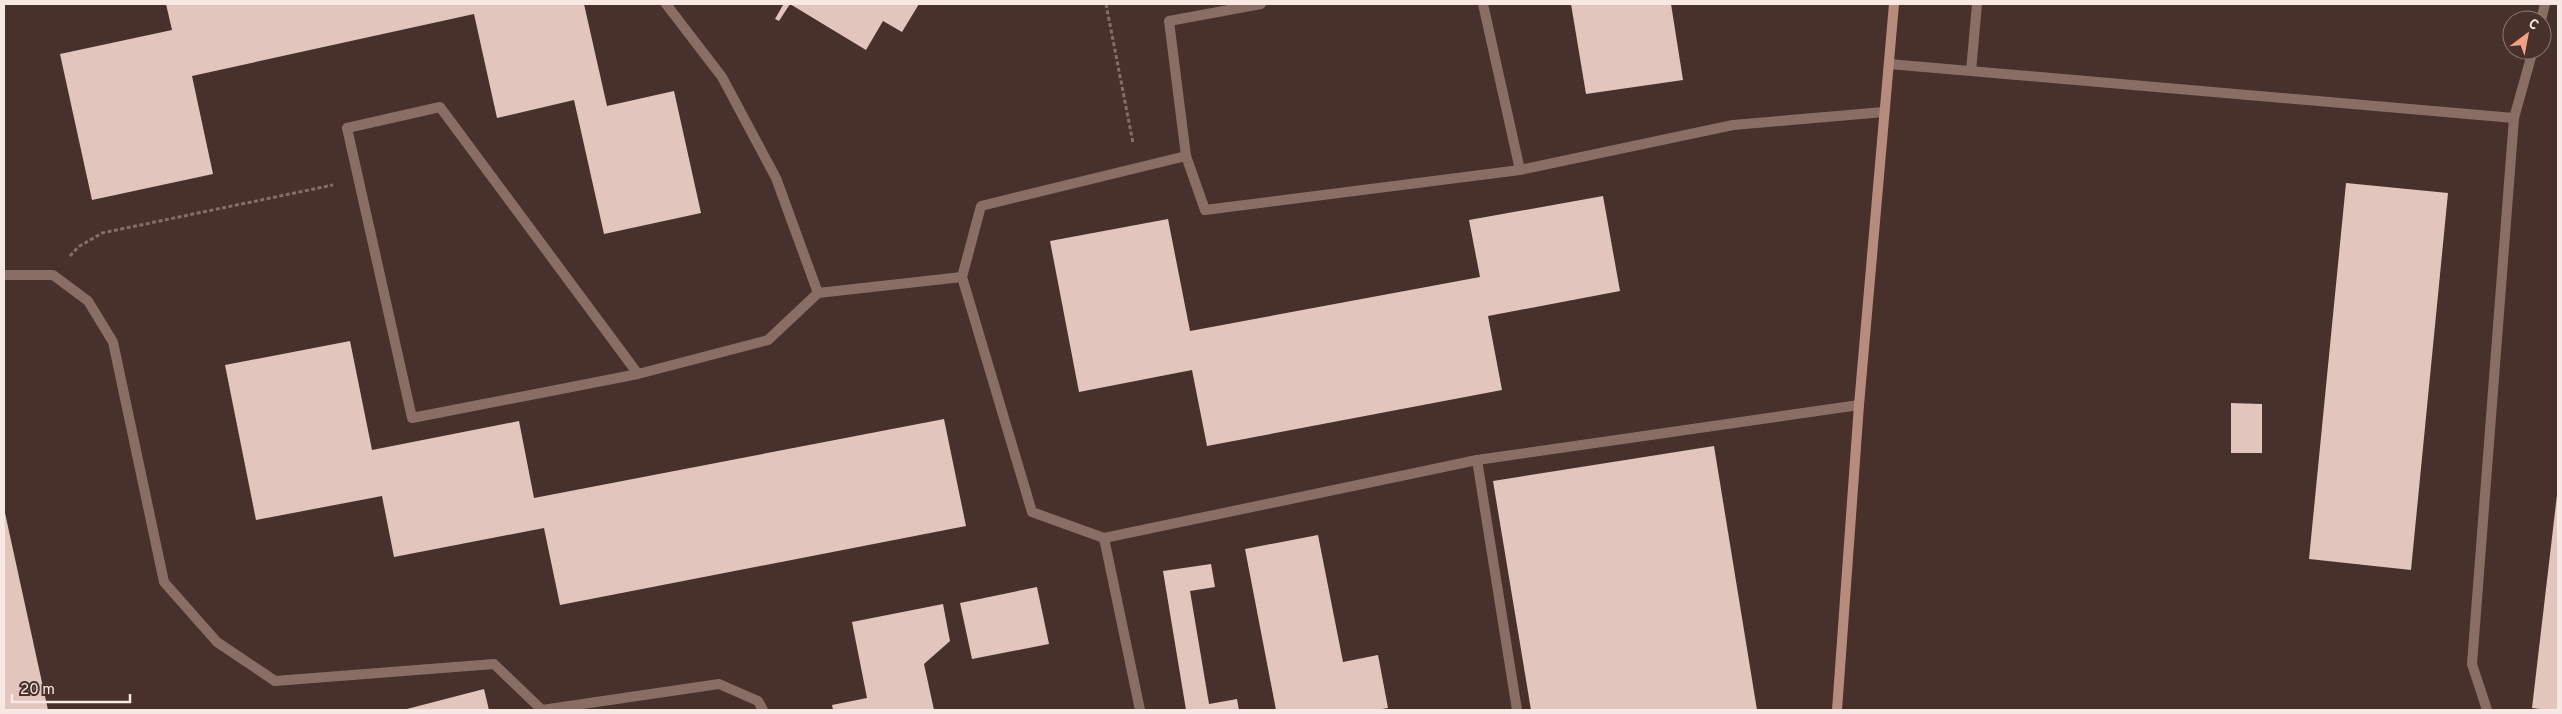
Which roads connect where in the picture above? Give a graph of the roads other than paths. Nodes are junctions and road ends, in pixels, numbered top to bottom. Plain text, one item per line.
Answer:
1 (666, 4) edge
2 (1261, 4) edge
3 (1483, 4) edge
4 (1894, 4) edge
5 (1978, 4) edge
6 (2530, 60) edge
7 (1889, 64) junction
8 (1971, 72) junction
9 (1884, 112) junction
10 (2514, 118) junction
11 (1186, 156) junction
12 (1520, 170) junction
13 (4, 275) edge
14 (962, 277) junction
15 (818, 293) junction
16 (638, 374) junction
17 (1859, 405) junction
18 (1477, 460) junction
19 (1104, 538) junction
20 (542, 710) edge
21 (763, 710) edge
22 (1140, 710) edge
23 (1517, 710) edge
24 (1837, 710) edge
25 (2487, 710) edge

1 - 15 lane
2 - 11 lane
3 - 12 lane
4 - 7 street
5 - 8 lane
6 - 10 lane
7 - 8 lane
7 - 9 street
8 - 10 lane
9 - 12 lane
9 - 17 street
10 - 25 lane
11 - 12 lane
11 - 14 lane
13 - 20 lane
14 - 15 lane
14 - 19 lane
15 - 16 lane
16 - 16 lane
17 - 18 lane
17 - 24 street
18 - 19 lane
18 - 23 lane
19 - 22 lane
20 - 21 lane

